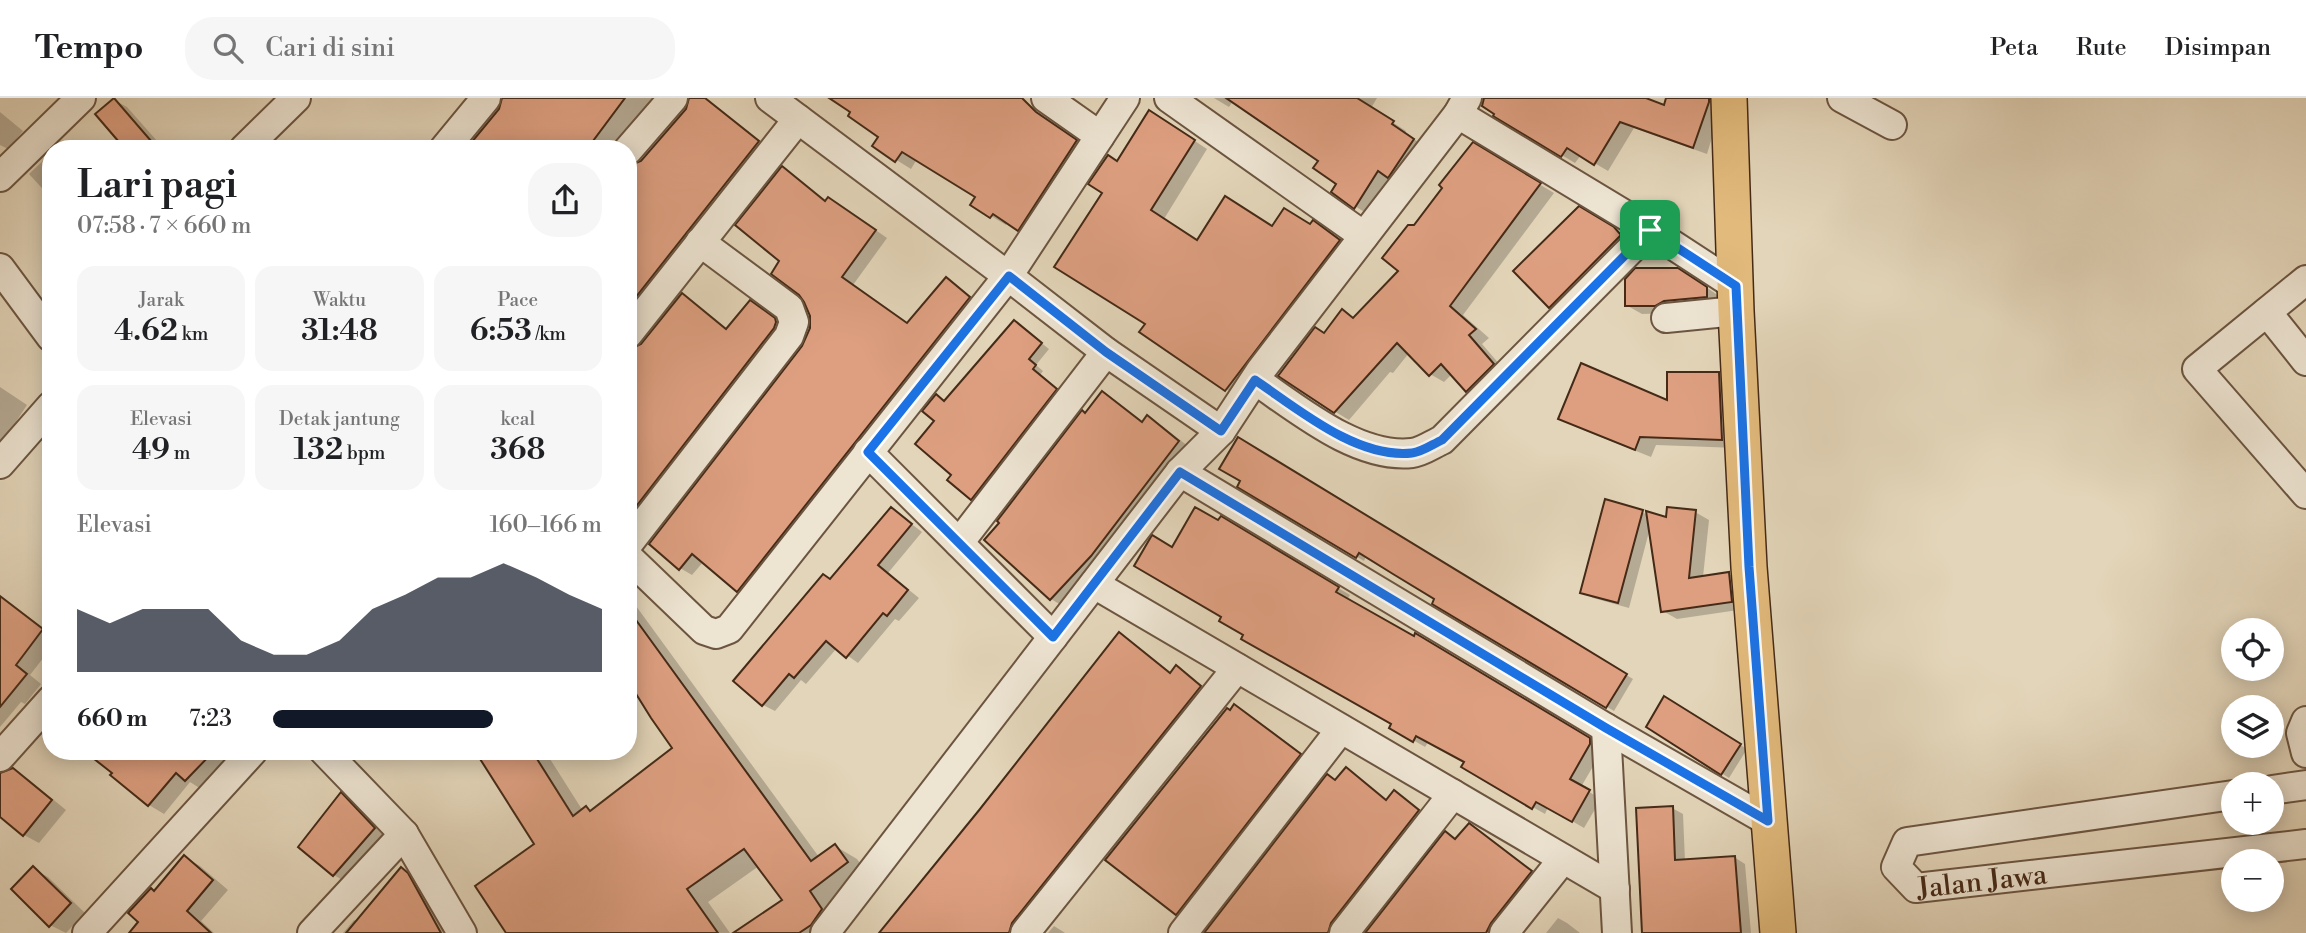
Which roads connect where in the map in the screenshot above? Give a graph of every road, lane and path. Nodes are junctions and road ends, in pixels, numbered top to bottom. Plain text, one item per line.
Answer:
1 (81, 98) edge
2 (296, 98) edge
3 (486, 98) edge
4 (673, 98) edge
5 (770, 98) edge
6 (1046, 98) edge
7 (1125, 98) edge
8 (1169, 98) edge
9 (1730, 98) edge
10 (1842, 98) edge
11 (1463, 106) edge
12 (798, 119) junction
13 (1892, 125) dead end
14 (1100, 136) junction
15 (253, 140) edge
16 (451, 140) edge
17 (637, 140) edge
18 (0, 177) edge
19 (1650, 230) junction
20 (1364, 236) junction
21 (700, 242) junction
22 (0, 268) edge
23 (1009, 276) junction
24 (2306, 280) edge
25 (1736, 299) junction
26 (2267, 312) junction
27 (1666, 318) dead end
28 (637, 322) edge
29 (42, 323) edge
30 (1106, 352) junction
31 (2306, 361) edge
32 (1255, 380) junction
33 (42, 415) edge
34 (1221, 431) junction
35 (868, 452) junction
36 (0, 464) edge
37 (1180, 472) junction
38 (2306, 494) edge
39 (637, 532) edge
40 (959, 543) junction
41 (637, 566) edge
42 (1094, 584) junction
43 (1053, 637) junction
44 (1237, 668) junction
45 (42, 710) edge
46 (2306, 721) edge
47 (1606, 728) junction
48 (1341, 729) junction
49 (2306, 753) edge
50 (0, 757) edge
51 (245, 760) edge
52 (333, 760) edge
53 (2306, 785) edge
54 (2284, 788) edge
55 (1453, 794) junction
56 (2221, 797) edge
57 (1768, 821) junction
58 (404, 834) junction
59 (2306, 844) edge
60 (1563, 859) junction
61 (1615, 889) junction
62 (87, 933) edge
63 (312, 933) edge
64 (462, 933) edge
65 (825, 933) edge
66 (1025, 933) edge
67 (1183, 933) edge
68 (1344, 933) edge
69 (1504, 933) edge
70 (1617, 933) edge
71 (1778, 933) edge

1 - 18 street
2 - 15 street
3 - 16 street
4 - 17 street
5 - 12 street
6 - 14 street
7 - 14 street
8 - 20 street
9 - 25 main road
10 - 13 street
11 - 19 street
11 - 20 street
12 - 21 street
12 - 23 street
14 - 23 street
19 - 25 street
19 - 32 street
20 - 32 street
21 - 28 street
21 - 39 street
22 - 29 street
23 - 30 street
23 - 35 street
24 - 26 street
25 - 27 street
25 - 57 main road
26 - 31 street
26 - 38 street
30 - 34 street
30 - 40 street
32 - 34 street
33 - 36 street
34 - 37 street
35 - 40 street
35 - 41 street
37 - 42 street
37 - 47 street
40 - 43 street
42 - 43 street
42 - 44 street
43 - 65 street
44 - 48 street
44 - 66 street
45 - 50 street
46 - 49 street
47 - 57 street
47 - 61 street
48 - 55 street
48 - 67 street
51 - 62 street
52 - 58 street
53 - 54 street
55 - 60 street
55 - 68 street
56 - 59 street, Jalan Jawa
57 - 71 main road
58 - 63 street
58 - 64 street
60 - 61 street
60 - 69 street
61 - 70 street

